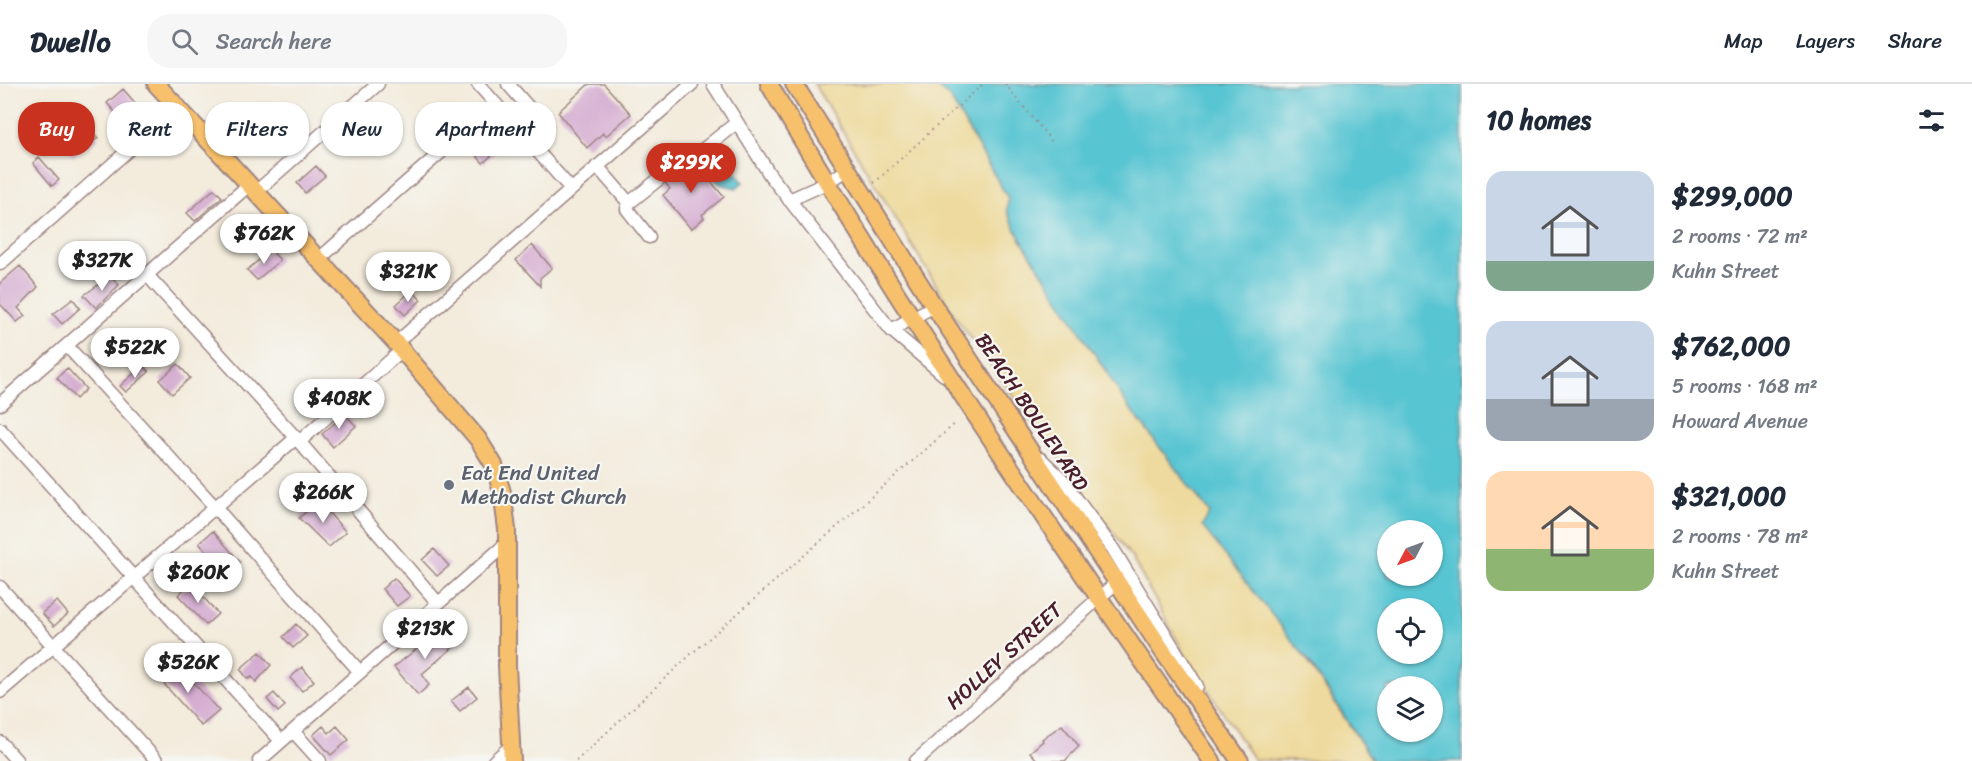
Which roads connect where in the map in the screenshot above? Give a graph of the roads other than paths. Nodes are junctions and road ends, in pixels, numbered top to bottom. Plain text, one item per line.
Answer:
1 (156, 84) edge
2 (378, 84) edge
3 (478, 84) edge
4 (508, 84) edge
5 (713, 84) edge
6 (769, 84) edge
7 (794, 84) edge
8 (684, 86) edge
9 (173, 102) edge
10 (494, 102) edge
11 (524, 102) edge
12 (193, 123) edge
13 (736, 123) junction
14 (121, 156) edge
15 (437, 156) edge
16 (541, 156) edge
17 (677, 164) tunnel mouth
18 (597, 166) junction
19 (847, 170) junction
20 (659, 179) tunnel mouth
21 (827, 183) junction
22 (253, 187) junction
23 (571, 189) junction
24 (789, 200) junction
25 (629, 203) junction
26 (649, 237) dead end
27 (319, 260) junction
28 (0, 264) edge
29 (147, 275) junction
30 (934, 306) junction
31 (913, 318) junction
32 (891, 330) junction
33 (67, 346) junction
34 (399, 346) junction
35 (958, 389) junction
36 (0, 405) edge
37 (0, 429) edge
38 (298, 440) junction
39 (1028, 447) junction
40 (215, 507) junction
41 (507, 543) junction
42 (133, 578) junction
43 (1118, 581) junction
44 (0, 587) edge
45 (1100, 596) junction
46 (438, 603) junction
47 (53, 646) junction
48 (360, 672) junction
49 (0, 692) edge
50 (293, 731) junction
51 (281, 741) junction
52 (0, 742) edge
53 (512, 753) edge
54 (1238, 759) edge
55 (17, 761) edge
56 (157, 761) edge
57 (259, 761) edge
58 (320, 761) edge
59 (494, 761) edge
60 (916, 761) edge
61 (1212, 761) edge

1 - 9 main road
2 - 22 street
3 - 10 street
4 - 11 street
5 - 13 street
6 - 21 main road
7 - 19 main road, BEACH BOULEVARD
8 - 18 street
12 - 22 main road
13 - 17 street
13 - 24 street
14 - 28 street
15 - 27 street
16 - 23 street
18 - 23 street
18 - 25 street
19 - 21 street
19 - 30 main road, BEACH BOULEVARD
20 - 25 street
21 - 24 street
21 - 31 main road
22 - 27 main road
22 - 29 street
23 - 34 street
24 - 32 street
25 - 26 street
27 - 34 main road
29 - 33 street
29 - 38 street
30 - 31 street
30 - 39 main road, BEACH BOULEVARD
31 - 32 street
31 - 35 main road
32 - 35 street
33 - 36 street
33 - 40 street
34 - 38 street
34 - 41 main road
35 - 45 main road
37 - 42 street
38 - 40 street
38 - 46 street
39 - 43 main road, BEACH BOULEVARD
39 - 54 street
40 - 42 street
40 - 48 street
41 - 46 street
41 - 53 main road
42 - 47 street
42 - 51 street
43 - 45 street, HOLLEY STREET
43 - 54 main road, BEACH BOULEVARD
44 - 47 street
45 - 60 street, HOLLEY STREET
45 - 61 main road
46 - 48 street
47 - 49 street
47 - 56 street
48 - 50 street
50 - 51 street
50 - 58 street
51 - 57 street
52 - 55 street
53 - 59 street

